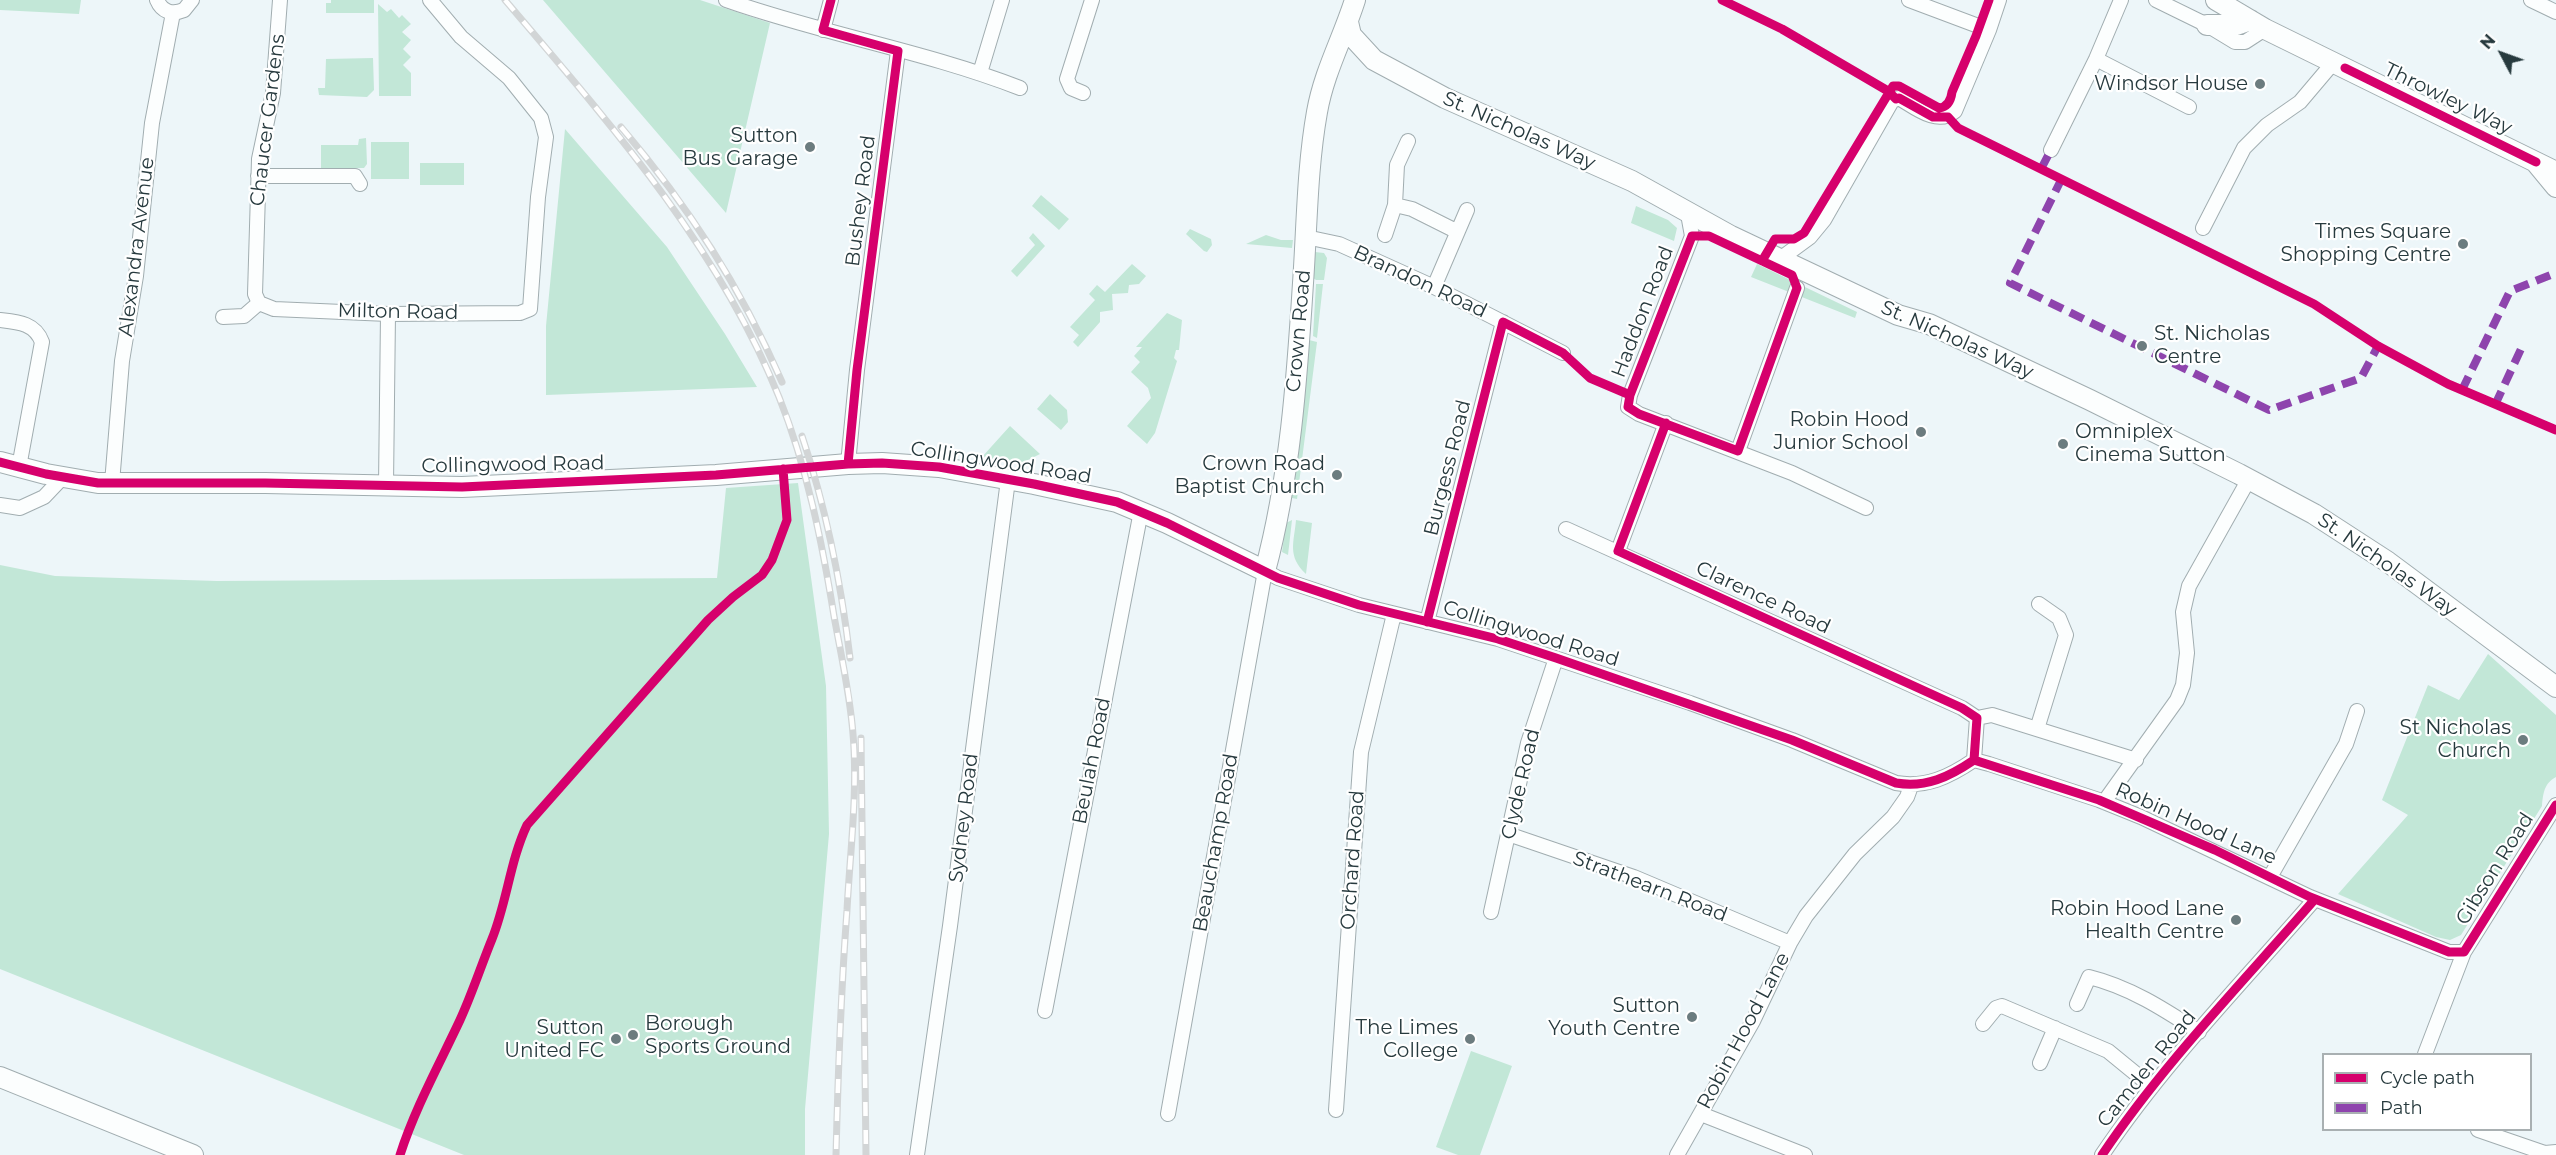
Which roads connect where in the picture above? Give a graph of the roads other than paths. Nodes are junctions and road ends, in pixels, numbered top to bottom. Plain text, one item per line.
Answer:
1 (157, 0) edge
2 (192, 0) edge
3 (280, 0) edge
4 (430, 0) edge
5 (726, 0) edge
6 (831, 0) edge
7 (1002, 0) edge
8 (1092, 0) edge
9 (1355, 0) edge
10 (1999, 0) edge
11 (2156, 0) edge
12 (2216, 0) edge
13 (2531, 0) edge
14 (2123, 1) edge
15 (1918, 2) edge
16 (2556, 12) edge
17 (173, 13) junction
18 (1348, 22) junction
19 (2207, 25) joint
20 (2257, 25) junction
21 (823, 30) junction
22 (1989, 30) junction
23 (898, 51) junction
24 (2096, 58) junction
25 (1374, 60) junction
26 (2333, 63) junction
27 (980, 73) junction
28 (1020, 88) dead end
29 (1323, 89) junction
30 (1083, 93) dead end
31 (2189, 107) dead end
32 (1408, 141) dead end
33 (2050, 150) dead end
34 (2536, 162) junction
35 (2556, 172) edge
36 (258, 176) junction
37 (360, 184) dead end
38 (2556, 188) edge
39 (1395, 205) junction
40 (1467, 210) dead end
41 (1688, 214) junction
42 (2203, 228) dead end
43 (1456, 231) junction
44 (1385, 234) dead end
45 (1306, 237) junction
46 (1780, 259) junction
47 (1434, 287) junction
48 (1797, 288) dead end
49 (262, 305) junction
50 (388, 314) junction
51 (223, 317) dead end
52 (0, 320) edge
53 (1503, 322) junction
54 (1563, 353) dead end
55 (1666, 423) junction
56 (1738, 451) junction
57 (849, 464) junction
58 (9, 465) edge
59 (63, 477) junction
60 (2249, 479) junction
61 (1008, 480) junction
62 (112, 483) junction
63 (386, 484) junction
64 (0, 506) edge
65 (1866, 508) dead end
66 (1141, 511) junction
67 (1566, 529) dead end
68 (1618, 551) junction
69 (1265, 571) junction
70 (2039, 604) dead end
71 (1394, 614) junction
72 (1428, 622) junction
73 (1556, 658) junction
74 (2556, 687) edge
75 (2357, 711) dead end
76 (1977, 718) junction
77 (2037, 729) junction
78 (1974, 760) junction
79 (2136, 760) junction
80 (1911, 786) junction
81 (2104, 802) junction
82 (2556, 805) edge
83 (1509, 834) junction
84 (2270, 877) junction
85 (2315, 899) junction
86 (1491, 912) dead end
87 (1790, 943) junction
88 (2464, 952) junction
89 (2077, 1004) dead end
90 (1045, 1011) dead end
91 (1983, 1024) dead end
92 (2055, 1028) junction
93 (2199, 1032) junction
94 (2425, 1053) edge
95 (2040, 1063) dead end
96 (0, 1077) edge
97 (2152, 1087) junction
98 (1336, 1110) dead end
99 (1168, 1114) dead end
100 (1701, 1114) junction
101 (2481, 1131) edge
102 (2556, 1152) edge
103 (193, 1155) edge
104 (917, 1155) edge
105 (1677, 1155) edge
106 (1805, 1155) edge
107 (2102, 1155) edge

1 - 17 street
2 - 17 street
3 - 36 street, Chaucer Gardens
4 - 50 street, Milton Road
5 - 21 street
6 - 21 street
7 - 27 street
8 - 30 street
9 - 18 street, Crown Road
10 - 22 street
11 - 19 street
12 - 20 street, Throwley Way
13 - 16 street
14 - 24 street
15 - 22 street
17 - 62 street, Alexandra Avenue
18 - 25 street, St. Nicholas Way
18 - 29 street, Crown Road
19 - 20 street
20 - 26 street, Throwley Way
21 - 23 street
22 - 46 street
23 - 27 street
23 - 57 street, Bushey Road
24 - 31 street
24 - 33 street
25 - 29 street, Crown Road
25 - 41 street, St. Nicholas Way
26 - 34 street, Throwley Way
26 - 42 street
27 - 28 street
29 - 45 street, Crown Road
32 - 39 street
34 - 35 street, Throwley Way
34 - 38 street
36 - 37 street
36 - 49 street, Chaucer Gardens
39 - 43 street
39 - 44 street
40 - 43 street
41 - 46 street, St. Nicholas Way
41 - 55 street, Haddon Road
43 - 47 street
45 - 47 street, Brandon Road
45 - 69 street, Crown Road
46 - 60 street, St. Nicholas Way
47 - 53 street, Brandon Road
48 - 56 street
49 - 50 street, Milton Road
49 - 51 street
50 - 63 street
52 - 58 street
53 - 54 street, Brandon Road
53 - 72 street, Burgess Road
55 - 56 street
55 - 68 street
56 - 65 street
57 - 61 street, Collingwood Road
57 - 63 street, Collingwood Road
58 - 59 street, Collingwood Road
59 - 62 street, Collingwood Road
59 - 64 street
60 - 74 street, St. Nicholas Way
60 - 79 street
61 - 66 street, Collingwood Road
61 - 104 street, Sydney Road
62 - 63 street, Collingwood Road
66 - 69 street, Collingwood Road
66 - 90 street, Beulah Road
67 - 68 street, Clarence Road
68 - 76 street, Clarence Road
69 - 71 street, Collingwood Road
69 - 99 street, Beauchamp Road
70 - 77 street
71 - 72 street, Collingwood Road
71 - 98 street, Orchard Road
72 - 73 street, Collingwood Road
73 - 80 street, Collingwood Road
73 - 83 street, Clyde Road
75 - 84 street
76 - 77 street, Clarence Road
76 - 78 street
77 - 79 street, Clarence Road
78 - 80 street
78 - 81 street, Robin Hood Lane
79 - 81 street
80 - 87 street, Robin Hood Lane
81 - 84 street, Robin Hood Lane
82 - 88 street, Gibson Road
83 - 86 street, Clyde Road
83 - 87 street, Strathearn Road
84 - 85 street, Robin Hood Lane
85 - 88 street, Robin Hood Lane
85 - 93 street, Camden Road
87 - 100 street, Robin Hood Lane
88 - 94 street, Gibson Road
89 - 93 street
91 - 92 street
92 - 95 street
92 - 97 street
93 - 97 street, Camden Road
96 - 103 street
97 - 107 street, Camden Road
100 - 105 street, Robin Hood Lane
100 - 106 street
101 - 102 street

